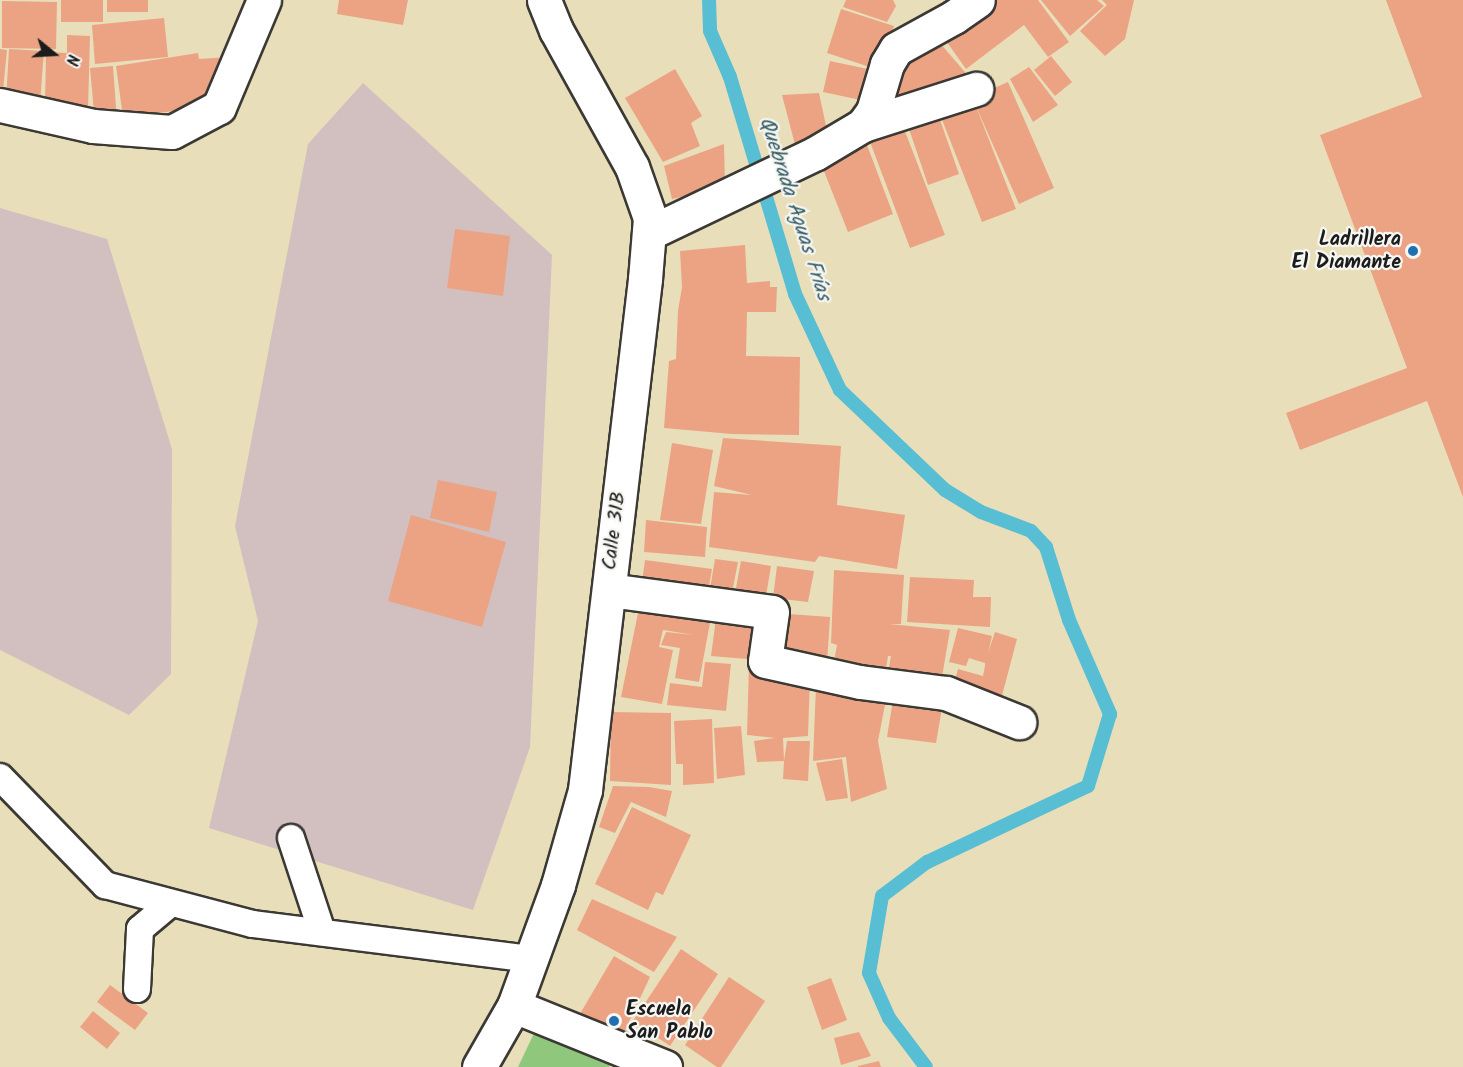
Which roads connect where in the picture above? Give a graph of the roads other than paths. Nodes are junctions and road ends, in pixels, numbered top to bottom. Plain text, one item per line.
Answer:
1 (264, 0) edge
2 (544, 0) edge
3 (978, 0) edge
4 (976, 89) dead end
5 (0, 105) edge
6 (863, 125) junction
7 (649, 233) junction
8 (609, 590) junction
9 (1019, 722) dead end
10 (0, 777) edge
11 (291, 838) dead end
12 (171, 903) junction
13 (322, 932) junction
14 (531, 959) junction
15 (137, 989) dead end
16 (514, 1006) junction
17 (479, 1067) edge
18 (665, 1067) edge

1 - 5 street
2 - 7 street, Calle 31B
3 - 6 street
4 - 6 street
6 - 7 street
7 - 8 street, Calle 31B
8 - 9 street
8 - 14 street, Calle 31B
10 - 12 lane
11 - 13 lane
12 - 13 lane
12 - 15 lane
13 - 14 lane
14 - 16 street, Calle 31B
16 - 17 street, Calle 31B
16 - 18 street

